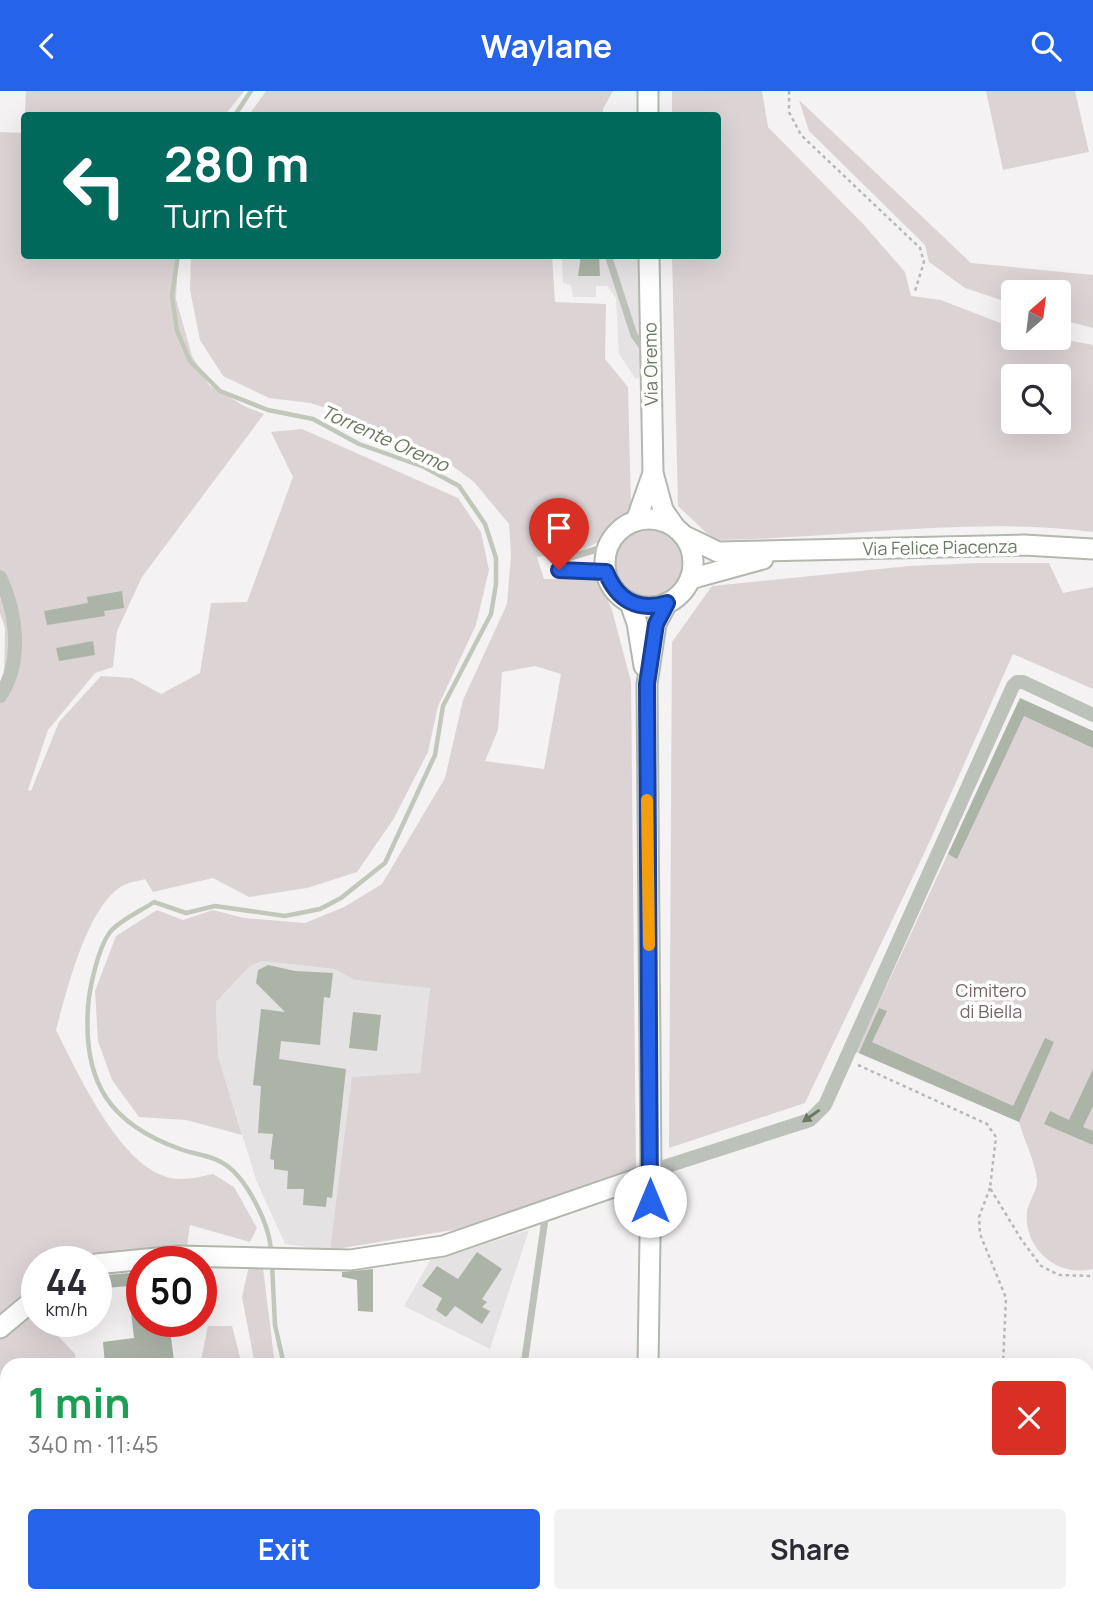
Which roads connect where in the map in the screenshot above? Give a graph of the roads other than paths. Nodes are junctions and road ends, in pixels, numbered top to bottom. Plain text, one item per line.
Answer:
1 (648, 91) edge
2 (648, 112) edge
3 (609, 259) edge
4 (649, 259) edge
5 (649, 356) junction
6 (653, 473) junction
7 (636, 521) junction
8 (679, 531) junction
9 (608, 546) junction
10 (1093, 549) edge
11 (788, 552) junction
12 (606, 572) junction
13 (0, 577) edge
14 (690, 579) junction
15 (630, 603) junction
16 (667, 603) junction
17 (647, 684) junction
18 (0, 696) edge
19 (1093, 715) edge
20 (650, 1174) junction
21 (546, 1211) junction
22 (112, 1262) edge
23 (21, 1310) edge
24 (0, 1328) edge
25 (525, 1358) edge
26 (648, 1358) edge

1 - 2 main road
3 - 5 lane
4 - 5 main road, Via Oremo
5 - 6 main road, Via Oremo
6 - 7 main road, Via Oremo
6 - 8 main road, Via Oremo
7 - 8 main road
7 - 9 main road
8 - 11 main road, Via Felice Piacenza
8 - 14 main road
9 - 12 main road
9 - 12 lane
10 - 11 main road, Via Felice Piacenza
11 - 14 main road, Via Felice Piacenza
12 - 15 main road
13 - 18 street
14 - 16 main road
15 - 16 main road
15 - 17 main road
16 - 17 main road
17 - 20 main road
19 -> 20 street
20 - 21 main road
20 - 26 main road
21 - 22 main road
21 - 25 lane
23 - 24 main road

